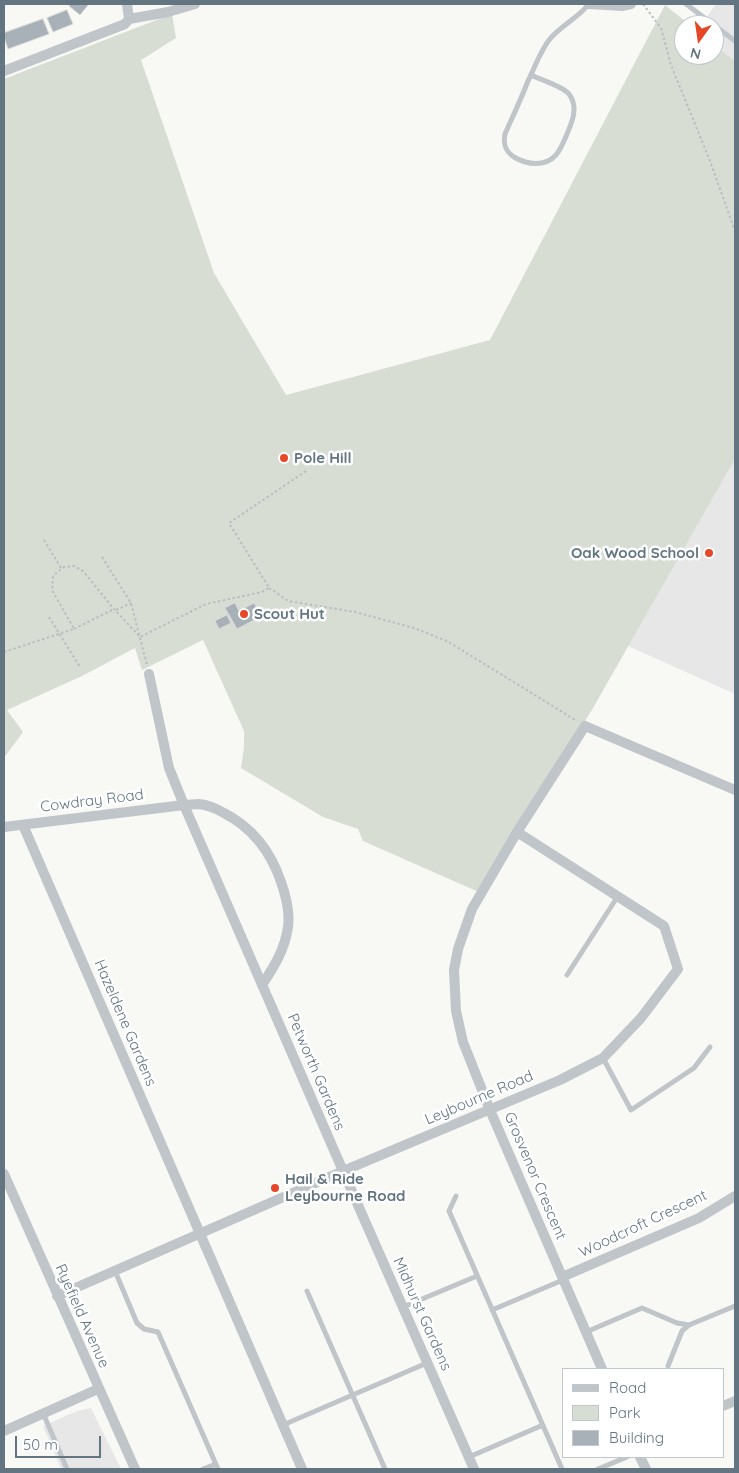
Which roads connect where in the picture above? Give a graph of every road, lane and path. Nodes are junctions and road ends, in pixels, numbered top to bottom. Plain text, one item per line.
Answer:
1 (127, 4) edge
2 (196, 4) edge
3 (589, 4) edge
4 (631, 4) edge
5 (643, 4) edge
6 (686, 4) edge
7 (129, 19) junction
8 (735, 41) edge
9 (4, 71) edge
10 (531, 75) junction
11 (735, 231) edge
12 (306, 471) dead end
13 (44, 540) dead end
14 (102, 557) dead end
15 (61, 568) junction
16 (268, 588) junction
17 (131, 603) junction
18 (115, 610) junction
19 (49, 617) dead end
20 (74, 629) junction
21 (61, 634) junction
22 (140, 637) junction
23 (4, 652) edge
24 (80, 667) dead end
25 (149, 674) joint
26 (586, 726) junction
27 (735, 790) edge
28 (184, 805) junction
29 (23, 825) junction
30 (4, 827) edge
31 (517, 832) junction
32 (618, 896) junction
33 (567, 975) dead end
34 (262, 985) junction
35 (710, 1047) dead end
36 (603, 1058) junction
37 (490, 1110) junction
38 (342, 1171) junction
39 (4, 1174) edge
40 (456, 1196) dead end
41 (735, 1196) edge
42 (199, 1234) junction
43 (115, 1271) junction
44 (477, 1276) junction
45 (563, 1279) junction
46 (307, 1291) dead end
47 (57, 1296) junction
48 (735, 1306) edge
49 (403, 1307) junction
50 (492, 1310) junction
51 (689, 1324) junction
52 (586, 1332) junction
53 (427, 1363) junction
54 (668, 1366) dead end
55 (602, 1368) edge
56 (98, 1388) junction
57 (353, 1395) junction
58 (43, 1413) junction
59 (543, 1425) junction
60 (283, 1426) junction
61 (4, 1431) edge
62 (469, 1457) junction
63 (625, 1458) edge
64 (217, 1467) edge
65 (67, 1469) edge
66 (135, 1469) edge
67 (203, 1469) edge
68 (302, 1469) edge
69 (385, 1469) edge
70 (474, 1469) edge
71 (562, 1469) edge
72 (598, 1469) edge

1 - 7 street
2 - 7 street
3 - 4 street
3 - 10 lane
5 - 11 path
6 - 8 lane
7 - 9 street
10 - 10 lane
12 - 16 path
13 - 15 path
14 - 17 path
15 - 18 path
15 - 20 path
16 - 22 path
16 - 26 path
17 - 18 path
17 - 22 path
18 - 20 path
18 - 22 path
19 - 21 path
20 - 21 path
21 - 23 path
21 - 24 path
22 - 25 path
25 - 28 street, Petworth Gardens
26 - 27 street
26 - 31 street, Grosvenor Crescent
28 - 29 street, Cowdray Road
28 - 34 street, Petworth Gardens
28 - 34 street
29 - 30 street, Cowdray Road
29 - 42 street, Hazeldene Gardens
31 - 32 street, Leybourne Road
31 - 37 street, Grosvenor Crescent
32 - 33 lane
32 - 36 street, Leybourne Road
34 - 38 street, Petworth Gardens
35 - 36 lane
36 - 37 street, Leybourne Road
37 - 38 street, Leybourne Road
37 - 45 street, Grosvenor Crescent
38 - 42 street, Leybourne Road
38 - 49 street, Midhurst Gardens
39 - 47 street, Ryefield Avenue
40 - 44 lane
41 - 45 street, Woodcroft Crescent
42 - 43 street, Leybourne Road
42 - 60 street
43 - 47 street, Leybourne Road
43 - 64 lane
44 - 49 lane
44 - 50 lane
45 - 50 lane
45 - 52 street, Grosvenor Crescent
46 - 57 lane
47 - 56 street, Ryefield Avenue
48 - 51 lane
49 - 53 street, Midhurst Gardens
50 - 59 lane
51 - 52 lane
51 - 54 lane
52 - 55 street, Grosvenor Crescent
53 - 57 lane
53 - 62 street, Midhurst Gardens
56 - 58 street
56 - 66 street, Ryefield Avenue
57 - 60 lane
57 - 69 lane
58 - 61 street
58 - 65 lane
59 - 62 lane
59 - 71 lane
60 - 68 street
62 - 70 street, Midhurst Gardens
63 - 72 lane
64 - 67 lane

